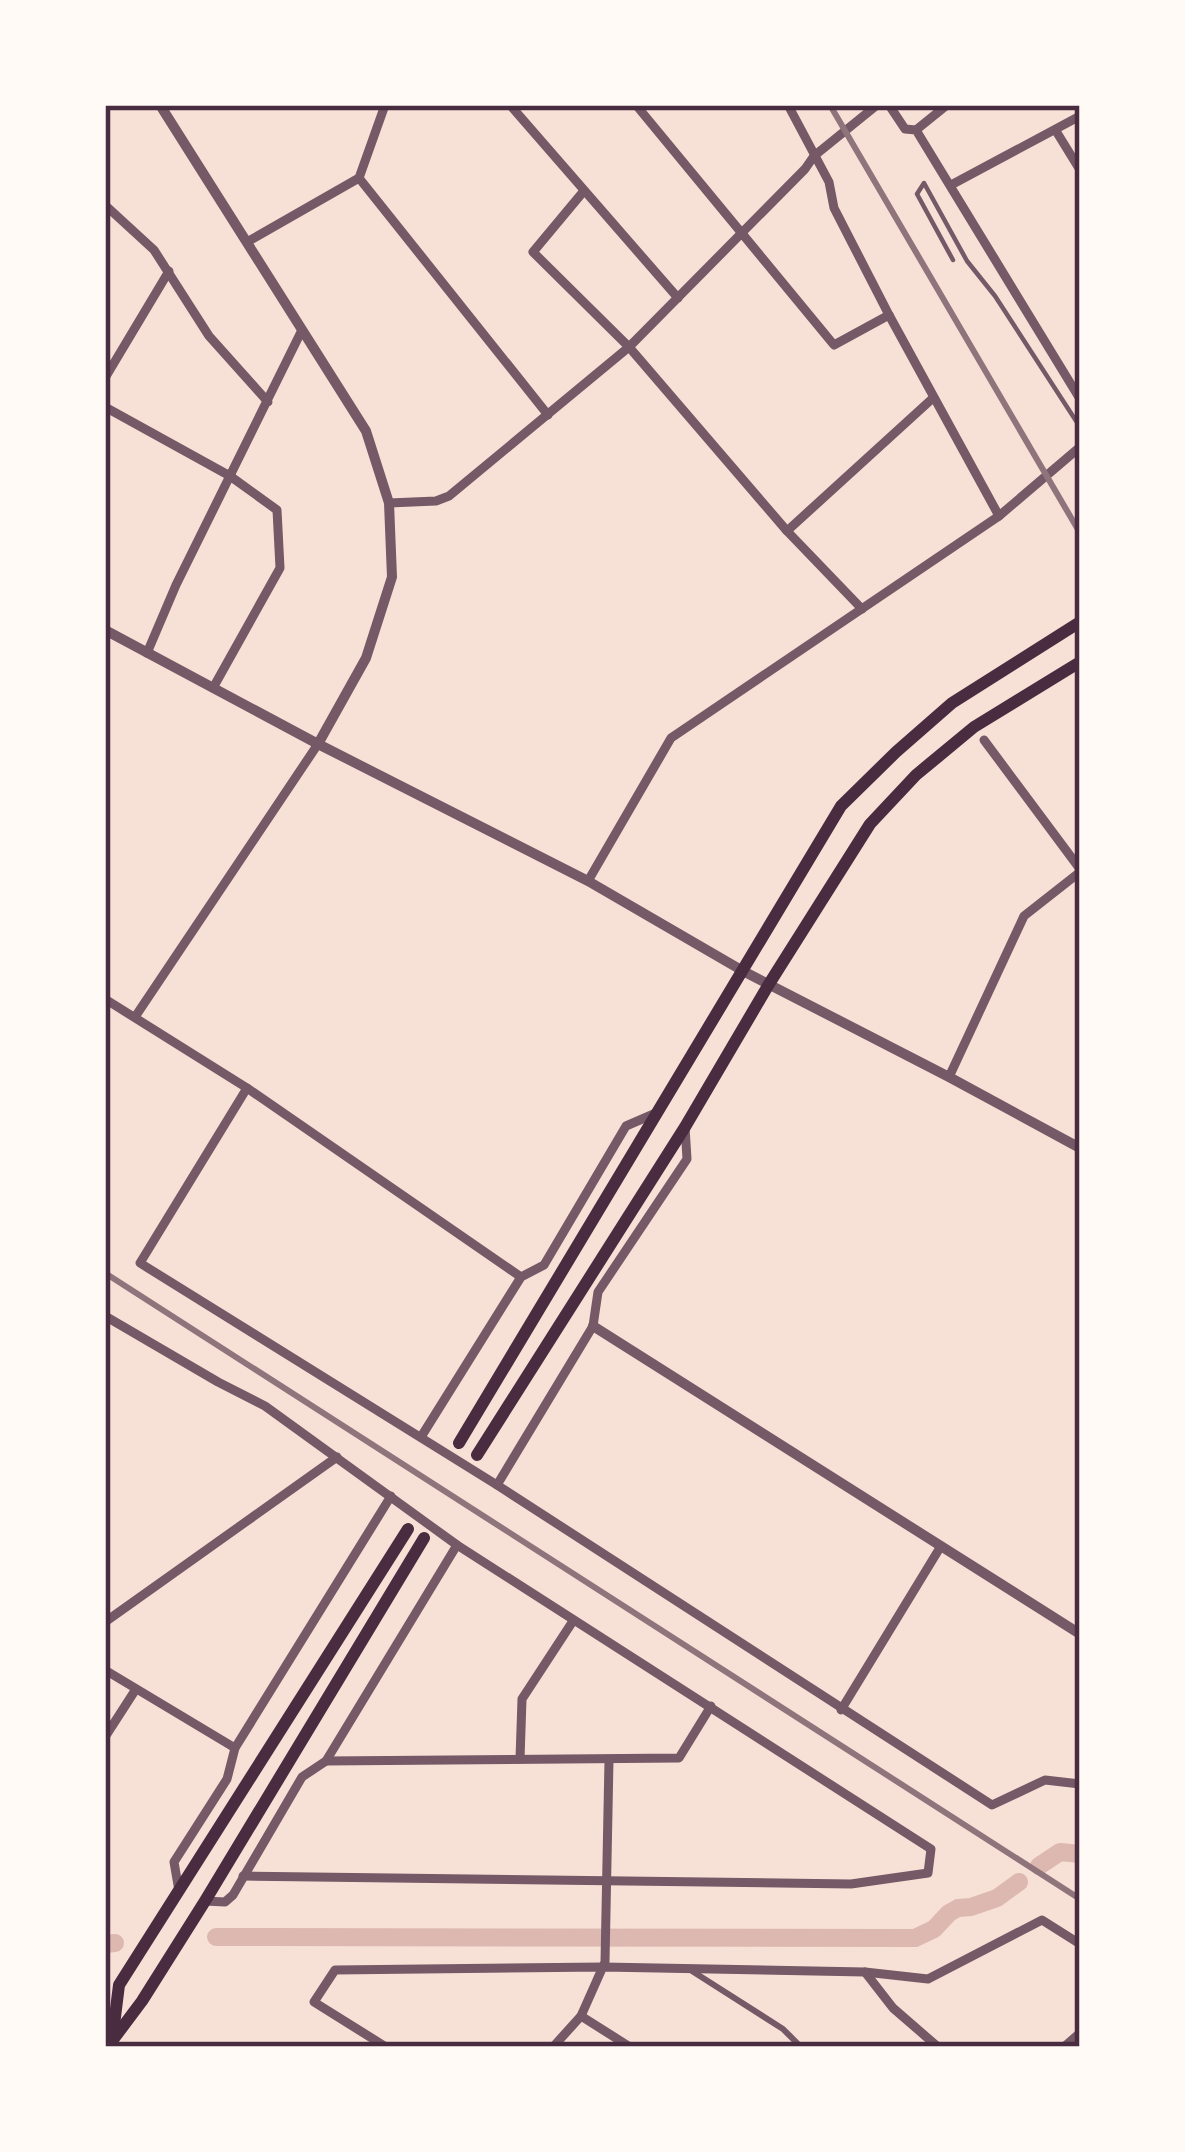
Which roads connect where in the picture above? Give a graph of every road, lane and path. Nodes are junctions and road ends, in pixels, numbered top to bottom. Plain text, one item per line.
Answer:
1 (160, 105) edge
2 (385, 105) edge
3 (510, 105) edge
4 (636, 105) edge
5 (788, 105) edge
6 (877, 105) edge
7 (889, 105) edge
8 (947, 105) edge
9 (1080, 116) edge
10 (916, 130) junction
11 (1056, 130) junction
12 (814, 156) junction
13 (1080, 170) edge
14 (359, 178) junction
15 (952, 185) junction
16 (583, 192) junction
17 (105, 205) edge
18 (742, 230) junction
19 (247, 242) junction
20 (953, 260) dead end
21 (169, 271) junction
22 (678, 298) junction
23 (889, 314) junction
24 (302, 330) junction
25 (628, 347) junction
26 (105, 378) edge
27 (933, 398) junction
28 (1080, 398) edge
29 (268, 402) junction
30 (105, 407) edge
31 (548, 416) junction
32 (1080, 427) edge
33 (1080, 447) edge
34 (230, 476) junction
35 (389, 503) junction
36 (1000, 515) junction
37 (787, 531) junction
38 (862, 609) junction
39 (1080, 622) edge
40 (105, 629) edge
41 (146, 653) junction
42 (1080, 662) edge
43 (213, 688) junction
44 (984, 740) dead end
45 (318, 744) junction
46 (1080, 870) edge
47 (588, 881) junction
48 (743, 971) junction
49 (769, 984) junction
50 (105, 999) edge
51 (135, 1017) junction
52 (949, 1077) junction
53 (247, 1088) junction
54 (660, 1112) junction
55 (685, 1127) junction
56 (1080, 1148) edge
57 (521, 1277) junction
58 (106, 1318) edge
59 (593, 1326) junction
60 (422, 1437) junction
61 (459, 1443) dead end
62 (477, 1455) dead end
63 (337, 1457) junction
64 (497, 1485) junction
65 (391, 1496) junction
66 (408, 1528) dead end
67 (424, 1538) dead end
68 (457, 1544) junction
69 (941, 1546) junction
70 (105, 1622) edge
71 (573, 1622) junction
72 (1080, 1634) edge
73 (105, 1670) edge
74 (136, 1689) junction
75 (710, 1706) junction
76 (841, 1710) junction
77 (105, 1737) edge
78 (235, 1748) junction
79 (520, 1759) junction
80 (609, 1760) junction
81 (326, 1761) junction
82 (1080, 1784) edge
83 (243, 1876) junction
84 (609, 1883) junction
85 (179, 1891) junction
86 (205, 1901) junction
87 (1080, 1944) edge
88 (604, 1965) junction
89 (692, 1971) junction
90 (865, 1972) junction
91 (581, 2016) junction
92 (1080, 2033) edge
93 (112, 2043) edge
94 (386, 2047) edge
95 (553, 2047) edge
96 (630, 2047) edge
97 (801, 2047) edge
98 (938, 2047) edge
99 (1064, 2047) edge

1 - 19 street
2 - 14 street
3 - 16 street
4 - 18 street
5 - 12 street
6 - 12 street
7 - 10 street
8 - 10 street
9 - 11 street
10 - 15 street
11 - 13 street
11 - 15 street
12 - 18 street
12 - 23 street
14 - 19 street
14 - 31 street
15 - 28 street
16 - 22 street
16 - 25 street
17 - 21 street
18 - 22 street
18 - 23 street
19 - 24 street
20 - 32 lane
21 - 26 street
21 - 29 street
22 - 25 street
23 - 27 street
24 - 29 street
24 - 35 street
25 - 31 street
25 - 37 street
27 - 36 street
27 - 37 street
29 - 34 street
30 - 34 street
31 - 35 street
33 - 36 street
34 - 41 street
34 - 43 street
35 - 45 street
36 - 38 street
37 - 38 street
38 - 47 street
39 - 48 main road
40 - 41 street
41 - 43 street
42 - 49 main road
43 - 45 street
44 - 46 street
45 - 47 street
45 - 51 street
46 - 52 street
47 - 48 street
48 - 49 street
48 - 54 main road
49 - 52 street
49 - 55 main road
50 - 51 street
51 - 53 street
52 - 56 street
53 - 57 street
53 - 60 street
54 - 57 street
54 - 61 main road
55 - 59 street
55 - 62 main road
57 - 60 street
58 - 63 street
59 - 64 street
59 - 69 street
60 - 64 street
63 - 65 street
63 - 70 street
64 - 76 street
65 - 68 street
65 - 78 street
66 - 85 main road
67 - 86 main road
68 - 71 street
68 - 81 street
69 - 72 street
69 - 76 street
71 - 75 street
71 - 79 street
73 - 74 street
74 - 77 street
74 - 78 street
75 - 80 street
75 - 84 street
76 - 82 street
78 - 85 street
79 - 80 street
79 - 81 street
80 - 84 street
81 - 83 street
83 - 84 street
83 - 86 street
84 - 88 street
85 - 93 main road
86 - 93 main road
87 - 90 street
88 - 89 street
88 - 91 street
88 - 94 street
89 - 90 street
89 - 97 street
90 - 98 street
91 - 95 street
91 - 96 street
92 - 99 street

